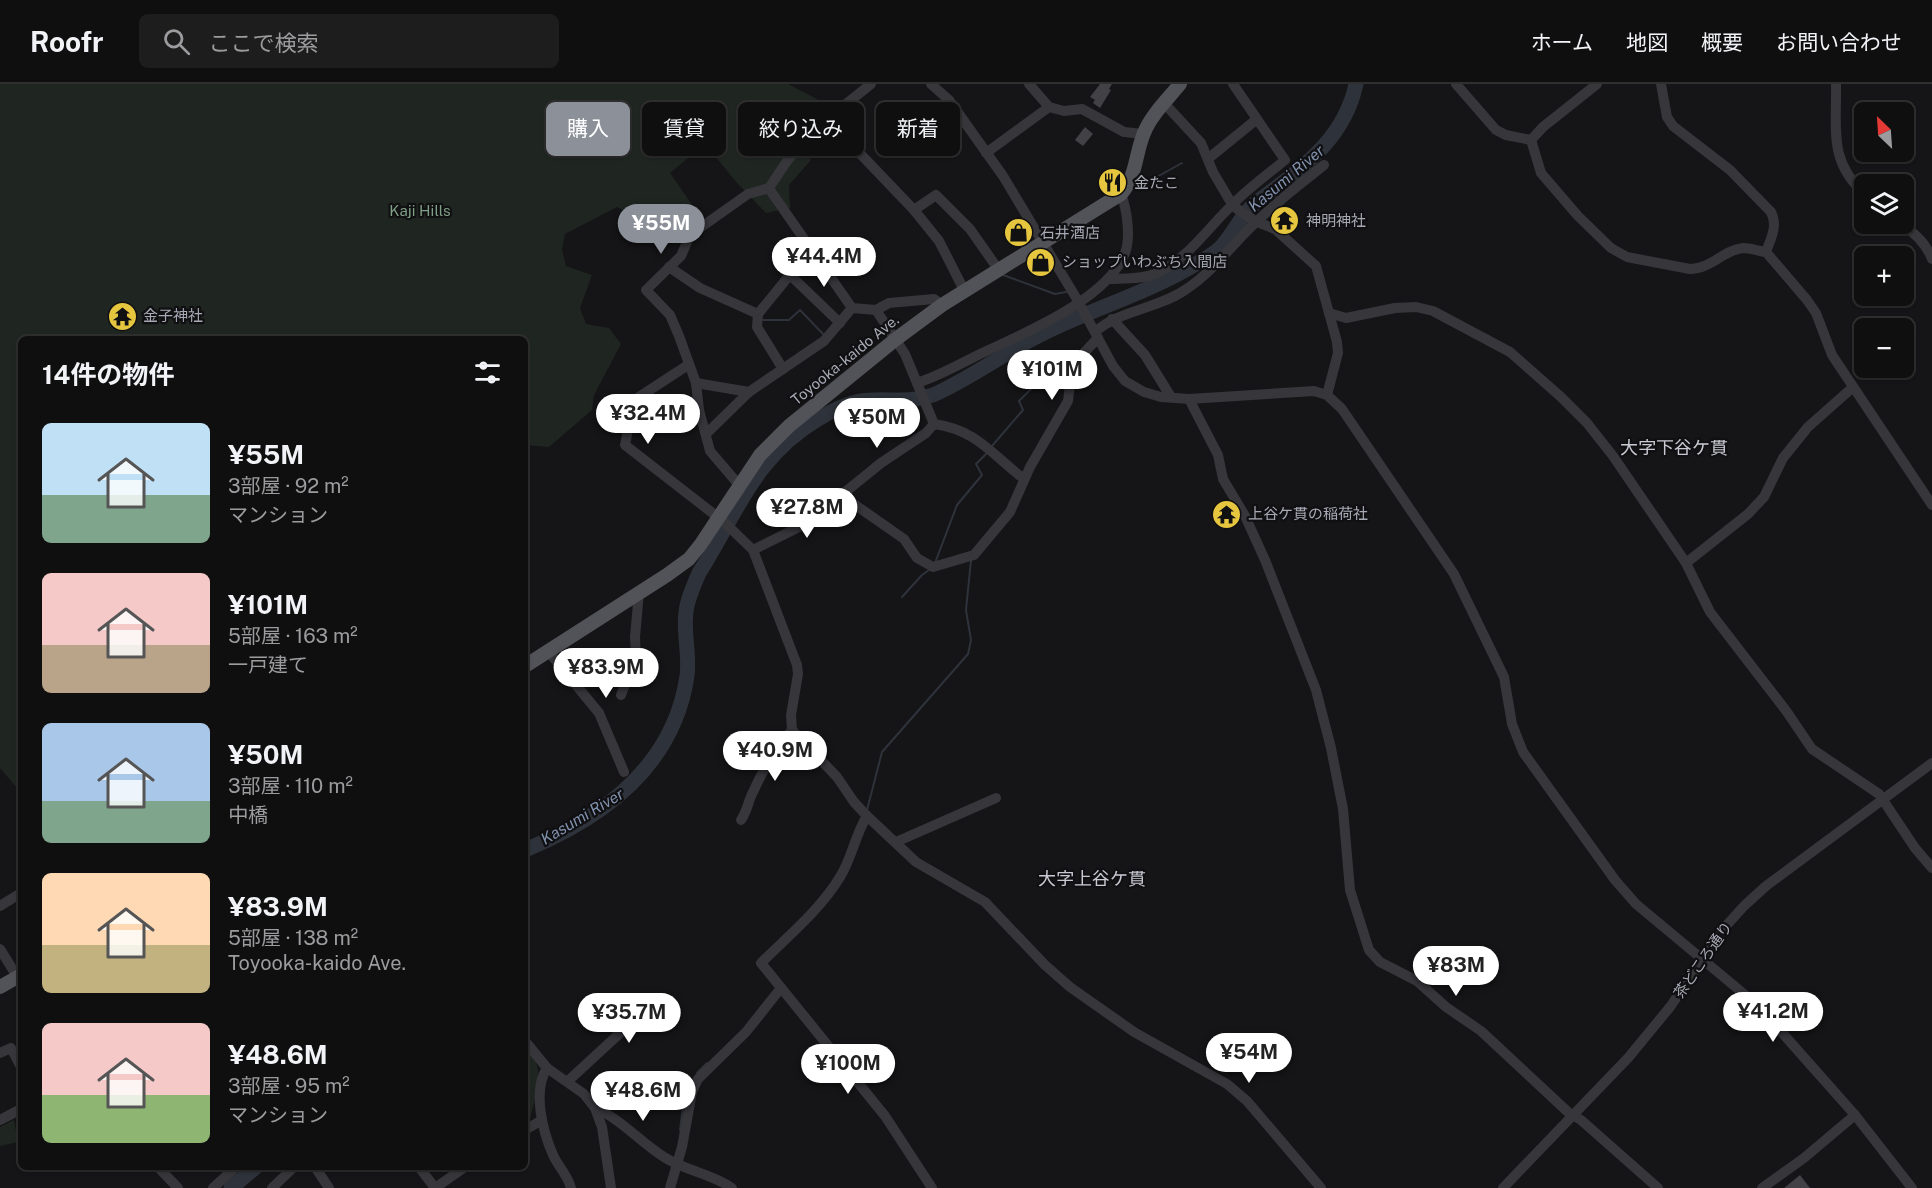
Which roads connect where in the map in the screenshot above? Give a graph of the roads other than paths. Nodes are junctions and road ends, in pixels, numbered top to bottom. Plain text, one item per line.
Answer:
1 (871, 84) edge
2 (931, 84) edge
3 (1029, 84) edge
4 (1180, 84) edge
5 (1233, 84) edge
6 (1456, 84) edge
7 (1598, 84) edge
8 (1662, 84) edge
9 (1836, 84) edge
10 (847, 102) edge
11 (1164, 103) junction
12 (1049, 107) junction
13 (1257, 119) junction
14 (1143, 134) junction
15 (1531, 140) junction
16 (987, 153) junction
17 (792, 156) edge
18 (862, 156) edge
19 (1209, 158) junction
20 (1324, 165) dead end
21 (1854, 182) edge
22 (766, 189) junction
23 (1121, 194) junction
24 (1233, 205) junction
25 (914, 210) junction
26 (1255, 222) junction
27 (1914, 234) edge
28 (1043, 242) junction
29 (810, 250) junction
30 (1767, 252) junction
31 (1932, 259) edge
32 (669, 267) junction
33 (998, 269) junction
34 (789, 274) junction
35 (1108, 279) junction
36 (964, 290) junction
37 (1079, 303) junction
38 (942, 305) junction
39 (852, 308) junction
40 (876, 309) junction
41 (1329, 313) junction
42 (758, 314) junction
43 (1112, 319) junction
44 (840, 323) junction
45 (1094, 332) junction
46 (896, 339) junction
47 (688, 364) junction
48 (783, 369) junction
49 (917, 382) junction
50 (696, 383) junction
51 (1852, 388) junction
52 (750, 392) junction
53 (1327, 395) junction
54 (1171, 397) junction
55 (1189, 399) junction
56 (930, 417) junction
57 (706, 434) junction
58 (1024, 479) junction
59 (739, 485) junction
60 (841, 495) junction
61 (1932, 505) edge
62 (721, 520) junction
63 (753, 550) junction
64 (1686, 563) junction
65 (639, 592) junction
66 (548, 651) junction
67 (528, 664) edge
68 (621, 695) dead end
69 (792, 730) junction
70 (1932, 764) edge
71 (624, 772) dead end
72 (996, 798) dead end
73 (1884, 800) junction
74 (867, 816) junction
75 (741, 820) dead end
76 (897, 842) junction
77 (1932, 868) edge
78 (18, 895) edge
79 (0, 906) edge
80 (0, 949) edge
81 (1703, 961) junction
82 (18, 975) edge
83 (18, 979) edge
84 (0, 987) edge
85 (781, 987) junction
86 (612, 1000) dead end
87 (528, 1045) edge
88 (0, 1053) edge
89 (18, 1062) edge
90 (547, 1068) junction
91 (568, 1081) junction
92 (596, 1108) junction
93 (18, 1110) edge
94 (1854, 1115) junction
95 (1575, 1116) junction
96 (1, 1118) edge
97 (542, 1120) junction
98 (528, 1128) edge
99 (678, 1164) junction
100 (161, 1170) edge
101 (233, 1170) edge
102 (291, 1170) edge
103 (317, 1170) edge
104 (421, 1170) edge
105 (461, 1170) edge
106 (178, 1188) edge
107 (213, 1188) edge
108 (272, 1188) edge
109 (329, 1188) edge
110 (571, 1188) edge
111 (611, 1188) edge
112 (670, 1188) edge
113 (732, 1188) edge
114 (932, 1188) edge
115 (1321, 1188) edge
116 (1503, 1188) edge
117 (1658, 1188) edge
118 (1762, 1188) edge
119 (1912, 1188) edge

1 - 10 street
2 - 16 street
3 - 12 street
4 - 11 main road, Toyooka-kaido Ave.
5 - 13 street
6 - 15 street
7 - 15 street
8 - 30 street
9 - 21 street
11 - 14 main road, Toyooka-kaido Ave.
11 - 19 street
12 - 14 street
12 - 16 street
13 - 19 street
13 - 24 street
14 - 23 main road, Toyooka-kaido Ave.
15 - 30 street
16 - 28 street
17 - 22 street
18 - 25 street
19 - 24 street
20 - 26 street
22 - 29 street
22 - 32 street
23 - 28 main road, Toyooka-kaido Ave.
23 - 35 street
24 - 26 street
24 - 35 street
25 - 33 street
25 - 36 street
26 - 41 street
26 - 43 street
27 - 31 street
28 - 33 main road, Toyooka-kaido Ave.
28 - 37 street
29 - 34 street
29 - 39 street
30 - 51 street
32 - 42 street
32 - 47 street
33 - 36 main road, Toyooka-kaido Ave.
34 - 42 street
34 - 44 street
35 - 37 street
36 - 38 main road, Toyooka-kaido Ave.
37 - 45 street
37 - 49 street
38 - 40 street
38 - 46 main road, Toyooka-kaido Ave.
39 - 40 street
39 - 44 street
40 - 46 street
41 - 53 street
41 - 64 street
42 - 48 street
43 - 45 street
43 - 54 street
44 - 48 street
45 - 54 street
45 - 58 street
46 - 49 street
46 - 59 main road, Toyooka-kaido Ave.
47 - 50 street
47 - 62 street
48 - 52 street
49 - 56 street
50 - 52 street
50 - 57 street
51 - 61 street
51 - 64 street
52 - 57 street
53 - 55 street
53 - 81 street
54 - 55 street
55 - 95 street
56 - 58 street
56 - 60 street
57 - 59 street
58 - 60 street
59 - 62 main road, Toyooka-kaido Ave.
60 - 63 street
62 - 63 street
62 - 65 main road, Toyooka-kaido Ave.
63 - 69 street
64 - 73 street
65 - 66 main road, Toyooka-kaido Ave.
65 - 68 street
66 - 67 main road, Toyooka-kaido Ave.
66 - 71 street
69 - 74 street
69 - 75 street
70 - 73 street, 茶どころ通り
72 - 76 street
73 - 77 street
73 - 81 street, 茶どころ通り
74 - 76 street
74 - 85 street
76 - 115 street
78 - 79 street
80 - 82 street
81 - 94 street
81 - 95 street, 茶どころ通り
83 - 84 main road
85 - 99 street
85 - 114 street
86 - 91 street
87 - 90 street
88 - 89 street
90 - 91 street
90 - 97 street
91 - 92 street
92 - 99 street
92 - 111 street
93 - 96 street
94 - 118 street
94 - 119 street
95 - 116 street, 茶どころ通り
95 - 117 street
97 - 98 street
97 - 110 street
99 - 112 street
99 - 113 street
100 - 106 street
101 - 107 street
102 - 108 street
103 - 109 street
104 - 105 street

